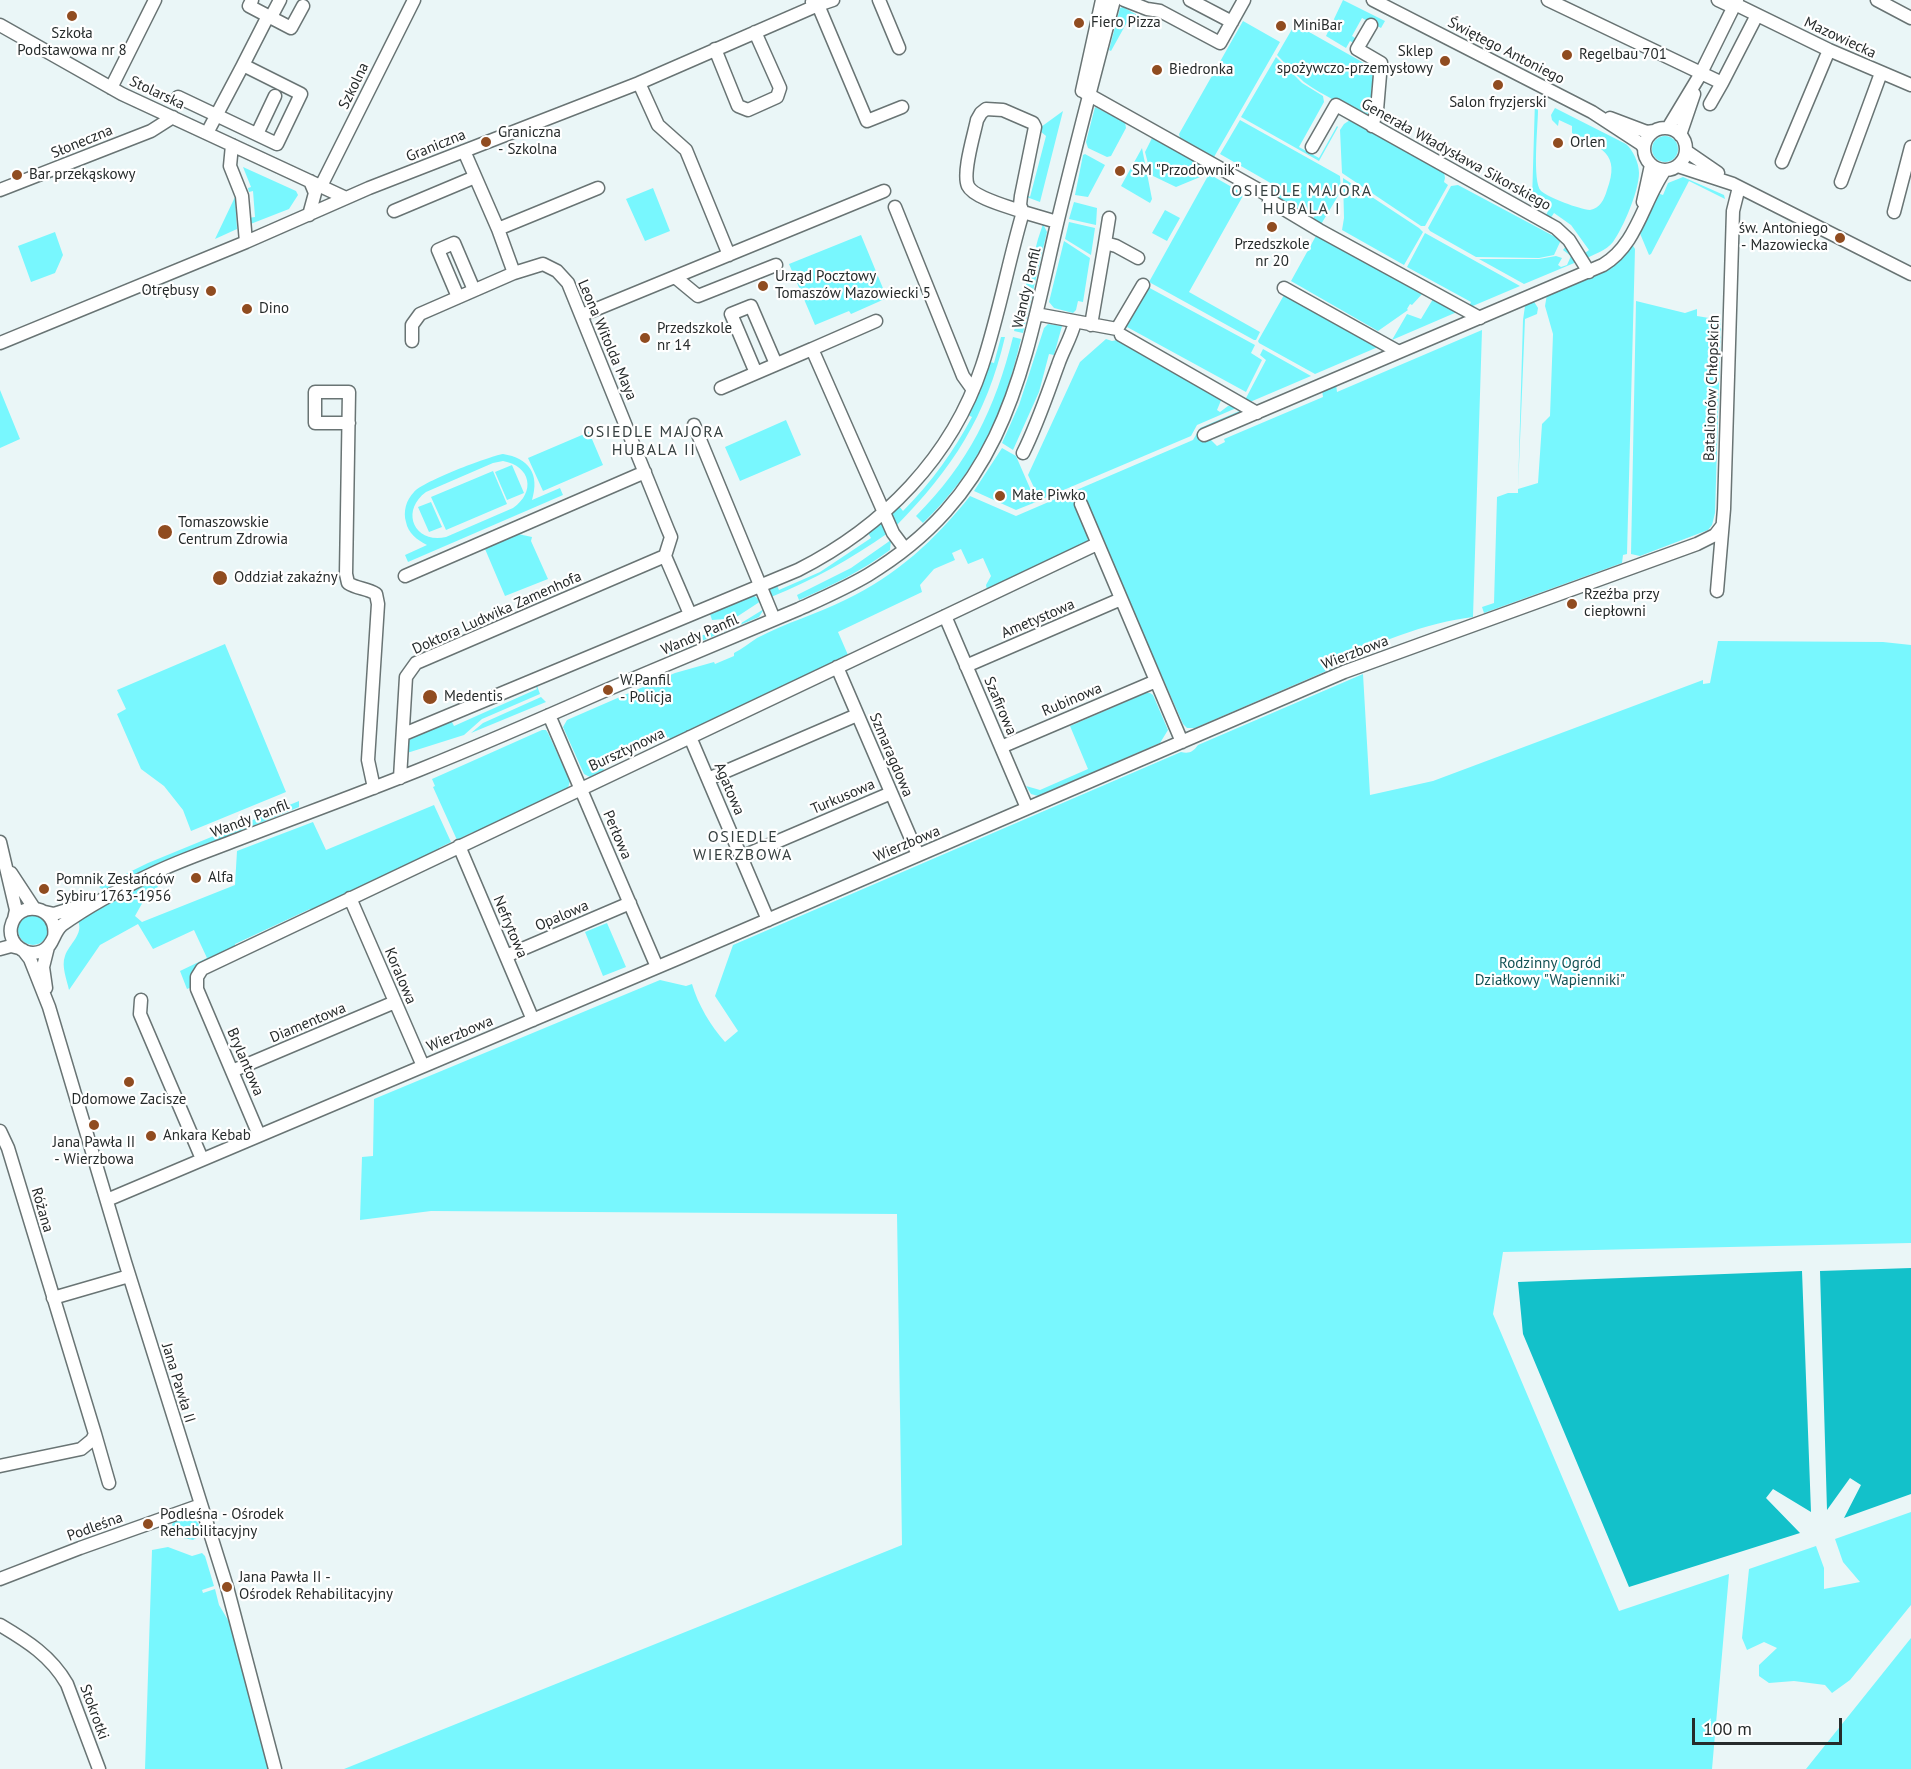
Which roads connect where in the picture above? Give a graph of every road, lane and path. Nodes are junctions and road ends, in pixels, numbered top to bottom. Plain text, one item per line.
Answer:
1 (155, 0) edge
2 (252, 0) edge
3 (280, 0) edge
4 (414, 0) edge
5 (833, 0) edge
6 (879, 0) edge
7 (1125, 0) edge
8 (1190, 0) edge
9 (1244, 0) edge
10 (1373, 0) edge
11 (1548, 0) edge
12 (1718, 0) edge
13 (1877, 0) edge
14 (813, 2) edge
15 (1107, 3) edge
16 (1735, 4) edge
17 (303, 6) dead end
18 (1757, 15) junction
19 (270, 17) junction
20 (1911, 18) edge
21 (1232, 22) junction
22 (1371, 25) dead end
23 (0, 26) edge
24 (755, 32) junction
25 (899, 48) dead end
26 (715, 49) junction
27 (1829, 50) junction
28 (243, 65) junction
29 (1881, 73) junction
30 (1700, 74) junction
31 (639, 83) junction
32 (1722, 83) junction
33 (1911, 85) edge
34 (111, 88) junction
35 (1085, 92) junction
36 (275, 96) dead end
37 (178, 97) dead end
38 (1710, 104) dead end
39 (902, 107) dead end
40 (1592, 112) junction
41 (216, 116) junction
42 (173, 117) junction
43 (1372, 126) junction
44 (1668, 128) junction
45 (1654, 131) junction
46 (207, 133) junction
47 (256, 134) junction
48 (1680, 135) junction
49 (232, 146) junction
50 (1312, 147) dead end
51 (1911, 147) edge
52 (1644, 148) junction
53 (464, 151) junction
54 (1686, 151) junction
55 (1782, 162) dead end
56 (1651, 165) junction
57 (1678, 165) junction
58 (1665, 170) junction
59 (475, 177) junction
60 (1841, 182) dead end
61 (318, 186) junction
62 (1736, 186) junction
63 (598, 188) dead end
64 (0, 190) edge
65 (884, 191) dead end
66 (346, 198) junction
67 (330, 206) junction
68 (895, 207) dead end
69 (394, 211) dead end
70 (1023, 212) junction
71 (1894, 212) dead end
72 (309, 215) junction
73 (1109, 218) dead end
74 (1639, 218) junction
75 (1057, 222) junction
76 (498, 229) junction
77 (246, 242) junction
78 (1105, 243) junction
79 (729, 255) junction
80 (1138, 258) dead end
81 (776, 264) dead end
82 (1589, 272) junction
83 (514, 273) junction
84 (1911, 274) edge
85 (675, 277) junction
86 (1143, 285) dead end
87 (1284, 288) dead end
88 (474, 290) junction
89 (458, 297) junction
90 (1036, 314) junction
91 (582, 315) junction
92 (1480, 318) junction
93 (876, 321) dead end
94 (1075, 322) junction
95 (1091, 325) junction
96 (1121, 335) dead end
97 (412, 341) dead end
98 (0, 343) edge
99 (812, 349) junction
100 (1399, 352) junction
101 (776, 364) junction
102 (756, 373) junction
103 (721, 388) dead end
104 (973, 390) junction
105 (1257, 413) junction
106 (349, 423) dead end
107 (694, 425) dead end
108 (1204, 435) dead end
109 (1023, 453) dead end
110 (645, 472) junction
111 (1081, 504) dead end
112 (884, 513) junction
113 (1722, 526) junction
114 (1097, 544) junction
115 (905, 549) junction
116 (665, 556) junction
117 (405, 576) dead end
118 (761, 585) junction
119 (1717, 591) dead end
120 (1121, 599) junction
121 (690, 614) junction
122 (945, 616) junction
123 (774, 619) junction
124 (966, 666) junction
125 (837, 667) junction
126 (1156, 681) junction
127 (549, 715) junction
128 (857, 715) junction
129 (404, 734) junction
130 (690, 737) junction
131 (1182, 742) junction
132 (1001, 747) junction
133 (400, 778) junction
134 (708, 779) junction
135 (375, 788) junction
136 (581, 788) junction
137 (891, 793) junction
138 (1027, 808) junction
139 (0, 842) edge
140 (459, 846) junction
141 (918, 855) junction
142 (741, 857) junction
143 (6, 864) junction
144 (350, 898) junction
145 (102, 899) junction
146 (630, 903) junction
147 (39, 910) junction
148 (768, 920) junction
149 (13, 921) junction
150 (0, 938) edge
151 (51, 942) junction
152 (0, 949) edge
153 (21, 949) junction
154 (506, 956) junction
155 (657, 967) junction
156 (141, 999) dead end
157 (202, 1000) joint
158 (395, 1002) junction
159 (49, 1007) junction
160 (533, 1020) junction
161 (423, 1066) junction
162 (232, 1071) junction
163 (0, 1131) edge
164 (259, 1135) junction
165 (202, 1160) junction
166 (106, 1200) junction
167 (129, 1276) junction
168 (53, 1298) junction
169 (94, 1434) junction
170 (0, 1466) edge
171 (109, 1483) dead end
172 (201, 1505) junction
173 (0, 1579) edge
174 (0, 1625) edge
175 (99, 1769) edge
176 (276, 1769) edge

1 - 34 street
2 - 19 street
3 - 19 street
4 - 61 street, Szkolna
5 - 14 street, Graniczna
6 - 25 street
7 - 21 street
8 - 21 street
9 - 21 street
10 - 40 street, Świętego Antoniego
11 - 30 street
12 - 16 street, Mazowiecka
13 - 20 street
14 - 24 street, Graniczna
14 - 39 street
15 - 35 street, Wandy Panfil
16 - 18 street, Mazowiecka
16 - 30 street
17 - 19 street
18 - 27 street, Mazowiecka
18 - 32 street
19 - 28 street
22 - 43 street
23 - 34 street, Stolarska
24 - 26 street, Graniczna
24 - 26 street
26 - 31 street, Graniczna
27 - 29 street, Mazowiecka
27 - 55 street
28 - 41 street
28 - 47 street, Stolarska
29 - 33 street, Mazowiecka
29 - 60 street
30 - 32 street
30 - 44 street
30 - 48 street
31 - 53 street, Graniczna
31 - 79 street
32 - 38 street
34 - 42 street, Stolarska
35 - 75 street, Wandy Panfil
35 - 92 street
36 - 47 street
37 - 41 street, Stolarska
40 - 45 street, Świętego Antoniego
40 - 52 street, Świętego Antoniego
41 - 46 street
41 - 47 street, Stolarska
42 - 46 street, Stolarska
42 - 64 street, Słoneczna
43 - 50 street, Generała Władysława Sikorskiego
43 - 82 street, Generała Władysława Sikorskiego
44 - 45 street
44 - 48 street
45 - 52 street
46 - 49 street, Stolarska
48 - 54 street
49 - 61 street, Stolarska
49 - 77 street
51 - 71 street
52 - 56 street
53 - 59 street
53 - 66 street, Graniczna
54 - 57 street
54 - 62 street
56 - 58 street
56 - 74 street
57 - 58 street
57 - 62 street
58 - 74 street
59 - 69 street
59 - 76 street
61 - 66 street, Stolarska
61 - 67 street
61 - 72 street
62 - 84 street
62 - 113 street, Batalionów Chłopskich
63 - 76 street
65 - 79 street
66 - 67 street, Graniczna
67 - 72 street, Graniczna
68 - 104 street
70 - 70 street
70 - 75 street
70 - 104 street
72 - 77 street, Graniczna
73 - 78 street
74 - 82 street
75 - 90 street, Wandy Panfil
76 - 83 street
77 - 98 street, Graniczna
78 - 80 street
78 - 95 street
79 - 85 street
81 - 85 street
82 - 92 street
83 - 88 street, Leona Witolda Maya
83 - 91 street, Leona Witolda Maya
85 - 91 street
86 - 95 street
87 - 100 street
88 - 89 street, Leona Witolda Maya
88 - 89 street
89 - 97 street, Leona Witolda Maya
90 - 94 street
90 - 115 street, Wandy Panfil
91 - 110 street, Leona Witolda Maya
92 - 100 street
93 - 99 street
94 - 95 street
94 - 109 street
96 - 105 street
99 - 101 street
99 - 112 street
100 - 105 street
101 - 102 street
101 - 102 street
102 - 103 street
104 - 112 street
105 - 108 street
106 - 135 street
107 - 118 street
110 - 116 street, Leona Witolda Maya
110 - 117 street
111 - 114 street
112 - 115 street
112 - 118 street
113 - 119 street, Batalionów Chłopskich
113 - 131 street, Wierzbowa
114 - 120 street
114 - 122 street, Bursztynowa
115 - 123 street, Wandy Panfil
116 - 121 street
116 - 129 street, Doktora Ludwika Zamenhofa
118 - 121 street
118 - 123 street
120 - 124 street, Ametystowa
120 - 126 street
121 - 129 street
122 - 124 street, Szafirowa
122 - 125 street, Bursztynowa
123 - 127 street, Wandy Panfil
124 - 132 street, Szafirowa
125 - 128 street, Szmaragdowa
125 - 130 street, Bursztynowa
126 - 131 street
126 - 132 street, Rubinowa
127 - 133 street, Wandy Panfil
127 - 136 street, Perłowa
128 - 134 street
128 - 137 street, Szmaragdowa
129 - 133 street, Doktora Ludwika Zamenhofa
130 - 134 street, Agatowa
130 - 136 street, Bursztynowa
131 - 138 street, Wierzbowa
132 - 138 street, Szafirowa
133 - 135 street, Wandy Panfil
134 - 142 street, Agatowa
135 - 145 street, Wandy Panfil
136 - 140 street, Bursztynowa
136 - 146 street, Perłowa
137 - 141 street, Szmaragdowa
137 - 142 street, Turkusowa
138 - 141 street, Wierzbowa
139 - 143 street
140 - 144 street, Bursztynowa
140 - 154 street, Nefrytowa
141 - 148 street, Wierzbowa
142 - 148 street, Agatowa
143 - 147 street
143 - 149 street
144 - 157 street, Bursztynowa
144 - 158 street, Koralowa
145 - 147 street, Wandy Panfil
145 - 151 street, Wandy Panfil
146 - 154 street, Opalowa
146 - 155 street, Perłowa
147 - 149 street
147 - 151 street
148 - 155 street, Wierzbowa
149 - 150 street
149 - 153 street
151 - 153 street
151 - 159 street, Jana Pawła II
152 - 153 street
153 - 159 street, Jana Pawła II
154 - 160 street, Nefrytowa
155 - 160 street, Wierzbowa
156 - 165 street
157 - 162 street, Brylantowa
158 - 161 street, Koralowa
158 - 162 street, Diamentowa
159 - 166 street, Jana Pawła II
160 - 161 street, Wierzbowa
161 - 164 street, Wierzbowa
162 - 164 street, Brylantowa
163 - 168 street, Różana
164 - 165 street, Wierzbowa
165 - 166 street, Wierzbowa
166 - 167 street, Jana Pawła II
167 - 168 street
167 - 172 street, Jana Pawła II
168 - 169 street, Różana
169 - 170 street
169 - 171 street, Różana
172 - 173 street, Podleśna
172 - 176 street, Jana Pawła II
174 - 175 street, Stokrotki

